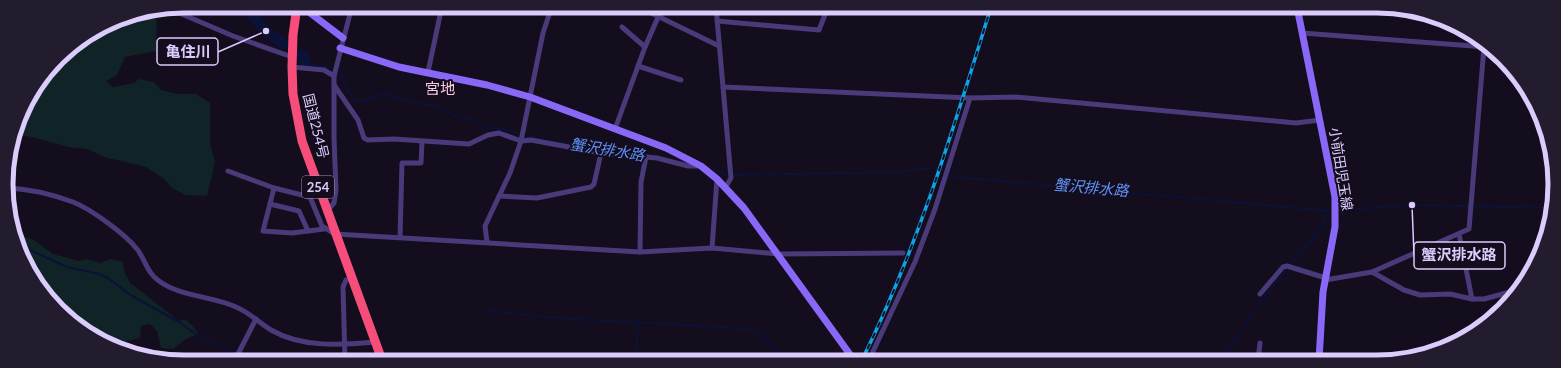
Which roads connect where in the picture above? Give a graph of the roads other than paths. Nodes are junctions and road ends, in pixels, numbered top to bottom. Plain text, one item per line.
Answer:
1 (179, 13) edge
2 (296, 13) edge
3 (310, 13) edge
4 (350, 13) edge
5 (441, 13) edge
6 (550, 13) edge
7 (652, 13) edge
8 (716, 13) edge
9 (826, 13) edge
10 (1298, 13) edge
11 (659, 16) junction
12 (717, 21) junction
13 (622, 27) dead end
14 (1302, 32) junction
15 (343, 38) junction
16 (719, 46) junction
17 (1479, 46) edge
18 (645, 47) junction
19 (340, 48) junction
20 (1485, 51) edge
21 (292, 57) junction
22 (638, 66) junction
23 (292, 67) junction
24 (428, 72) junction
25 (334, 76) junction
26 (681, 80) dead end
27 (334, 85) junction
28 (723, 87) junction
29 (530, 97) junction
30 (970, 98) junction
31 (1320, 120) junction
32 (615, 129) junction
33 (520, 141) junction
34 (422, 142) junction
35 (601, 152) junction
36 (646, 157) junction
37 (700, 166) junction
38 (228, 171) dead end
39 (717, 179) junction
40 (274, 188) junction
41 (726, 188) junction
42 (13, 189) edge
43 (499, 196) junction
44 (270, 204) junction
45 (327, 211) junction
46 (324, 229) junction
47 (308, 231) junction
48 (335, 234) junction
49 (1459, 234) junction
50 (400, 237) junction
51 (487, 242) junction
52 (712, 248) junction
53 (640, 252) junction
54 (903, 253) dead end
55 (778, 254) junction
56 (1372, 272) junction
57 (351, 278) junction
58 (1325, 279) junction
59 (1510, 292) edge
60 (1260, 294) dead end
61 (1472, 299) junction
62 (256, 319) junction
63 (375, 342) junction
64 (1260, 342) dead end
65 (345, 345) junction
66 (238, 355) edge
67 (345, 355) edge
68 (380, 355) edge
69 (850, 355) edge
70 (871, 355) edge
71 (1259, 355) edge
72 (1319, 355) edge

1 - 21 street
2 - 21 highway, 国道254号 / 254
3 - 15 street
4 - 15 street
5 - 24 street
6 - 29 street
7 - 11 street
8 - 12 street
9 - 12 street
10 - 14 street, 小前田児玉線
11 - 16 street
11 - 18 street
12 - 16 street
13 - 18 street
14 - 17 street
14 - 31 street, 小前田児玉線
15 - 19 street
16 - 28 street
18 - 22 street
19 - 24 street
19 - 25 street
20 - 49 street
21 - 23 highway, 国道254号 / 254
22 - 26 street
22 - 32 street
23 - 25 street
23 - 45 highway, 国道254号 / 254
24 - 29 street
25 - 27 street
27 - 34 street
27 - 45 street
28 - 30 street
28 - 41 street
29 - 32 street
29 - 33 street
30 - 31 street
30 - 70 street
31 - 58 street, 小前田児玉線
32 - 37 street
33 - 34 street
33 - 35 street
33 - 43 street
34 - 50 street
35 - 36 street
35 - 43 street
36 - 37 street
36 - 53 street
37 - 39 street
38 - 40 street
39 - 41 street
39 - 52 street
40 - 44 street
40 - 46 street
41 - 55 street
42 - 62 street
43 - 51 street
44 - 47 street
44 - 47 street
45 - 48 highway, 国道254号 / 254
46 - 47 street
46 - 48 street
48 - 50 street
48 - 57 highway, 国道254号 / 254
49 - 56 street
49 - 61 street
50 - 51 street
51 - 53 street
52 - 53 street
52 - 55 street
54 - 55 street
55 - 69 street
56 - 58 street
56 - 61 street
57 - 63 highway, 国道254号 / 254
57 - 65 street
58 - 60 street
58 - 72 street, 小前田児玉線
59 - 61 street
62 - 65 street
62 - 66 street
63 - 65 street
63 - 68 highway, 国道254号 / 254
64 - 71 street
65 - 67 street

